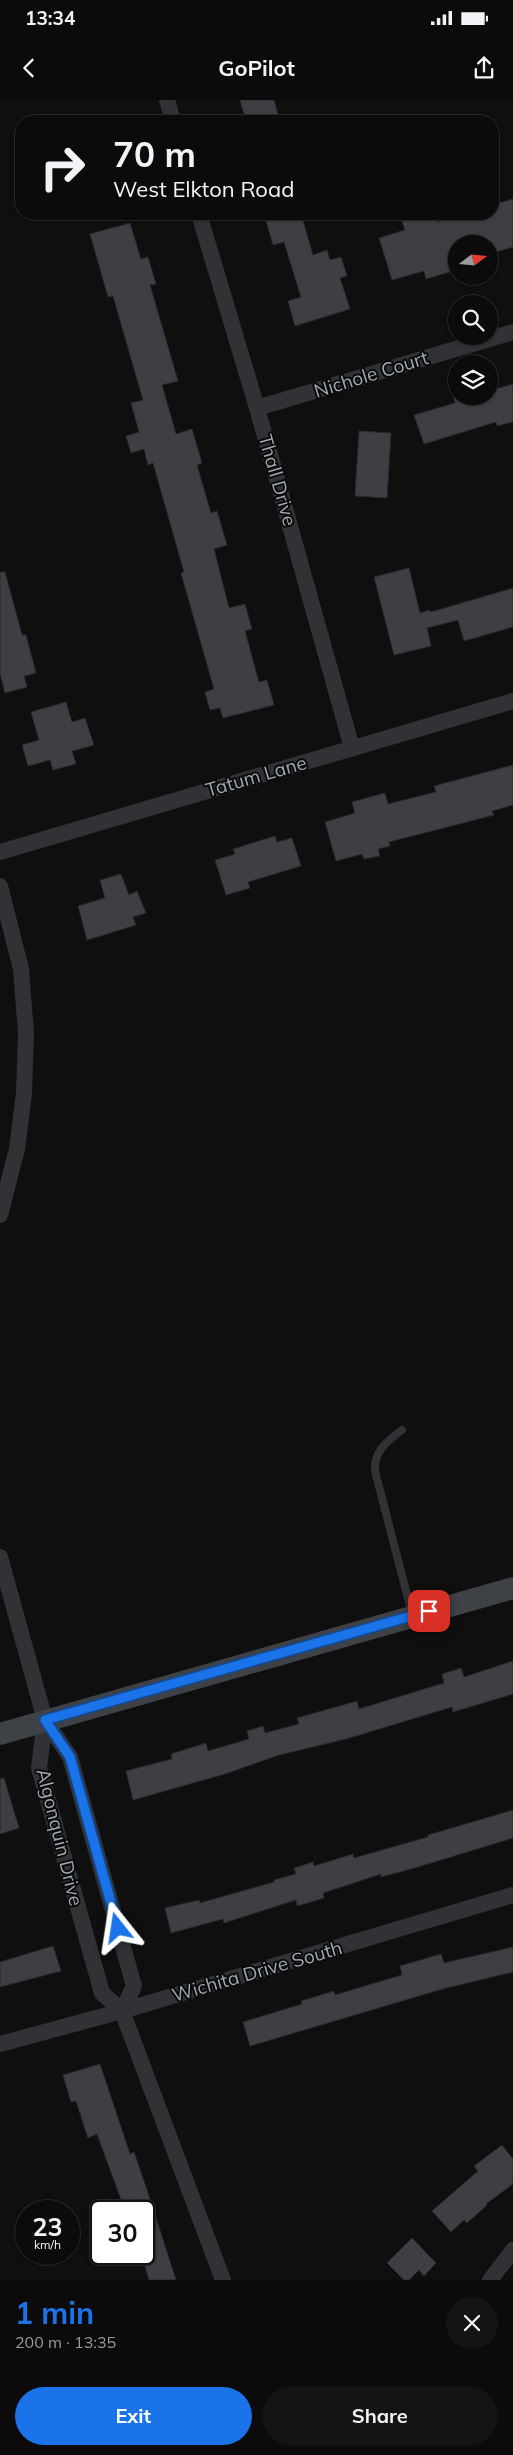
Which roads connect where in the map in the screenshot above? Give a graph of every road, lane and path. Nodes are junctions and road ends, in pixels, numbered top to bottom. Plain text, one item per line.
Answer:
1 (167, 100) edge
2 (171, 115) edge
3 (202, 220) edge
4 (513, 332) edge
5 (257, 408) junction
6 (513, 701) edge
7 (352, 748) junction
8 (0, 852) edge
9 (0, 886) edge
10 (0, 1214) edge
11 (402, 1430) dead end
12 (0, 1557) edge
13 (513, 1588) edge
14 (412, 1616) junction
15 (45, 1720) junction
16 (0, 1734) edge
17 (513, 1895) edge
18 (122, 2011) junction
19 (0, 2044) edge
20 (513, 2250) edge
21 (223, 2280) edge
22 (490, 2280) edge

1 - 2 street
3 - 5 street, Thall Drive
4 - 5 street, Nichole Court
5 - 7 street, Thall Drive
6 - 7 street, Tatum Lane
7 - 8 street, Tatum Lane
9 - 10 street
11 - 14 lane
12 - 15 street
13 - 14 street
14 - 15 street
15 - 16 street
15 - 18 street, Algonquin Drive
15 - 18 street, Algonquin Drive
17 - 18 street, Wichita Drive South
18 - 19 street, Wichita Drive South
18 - 21 street, Algonquin Drive
20 - 22 street

